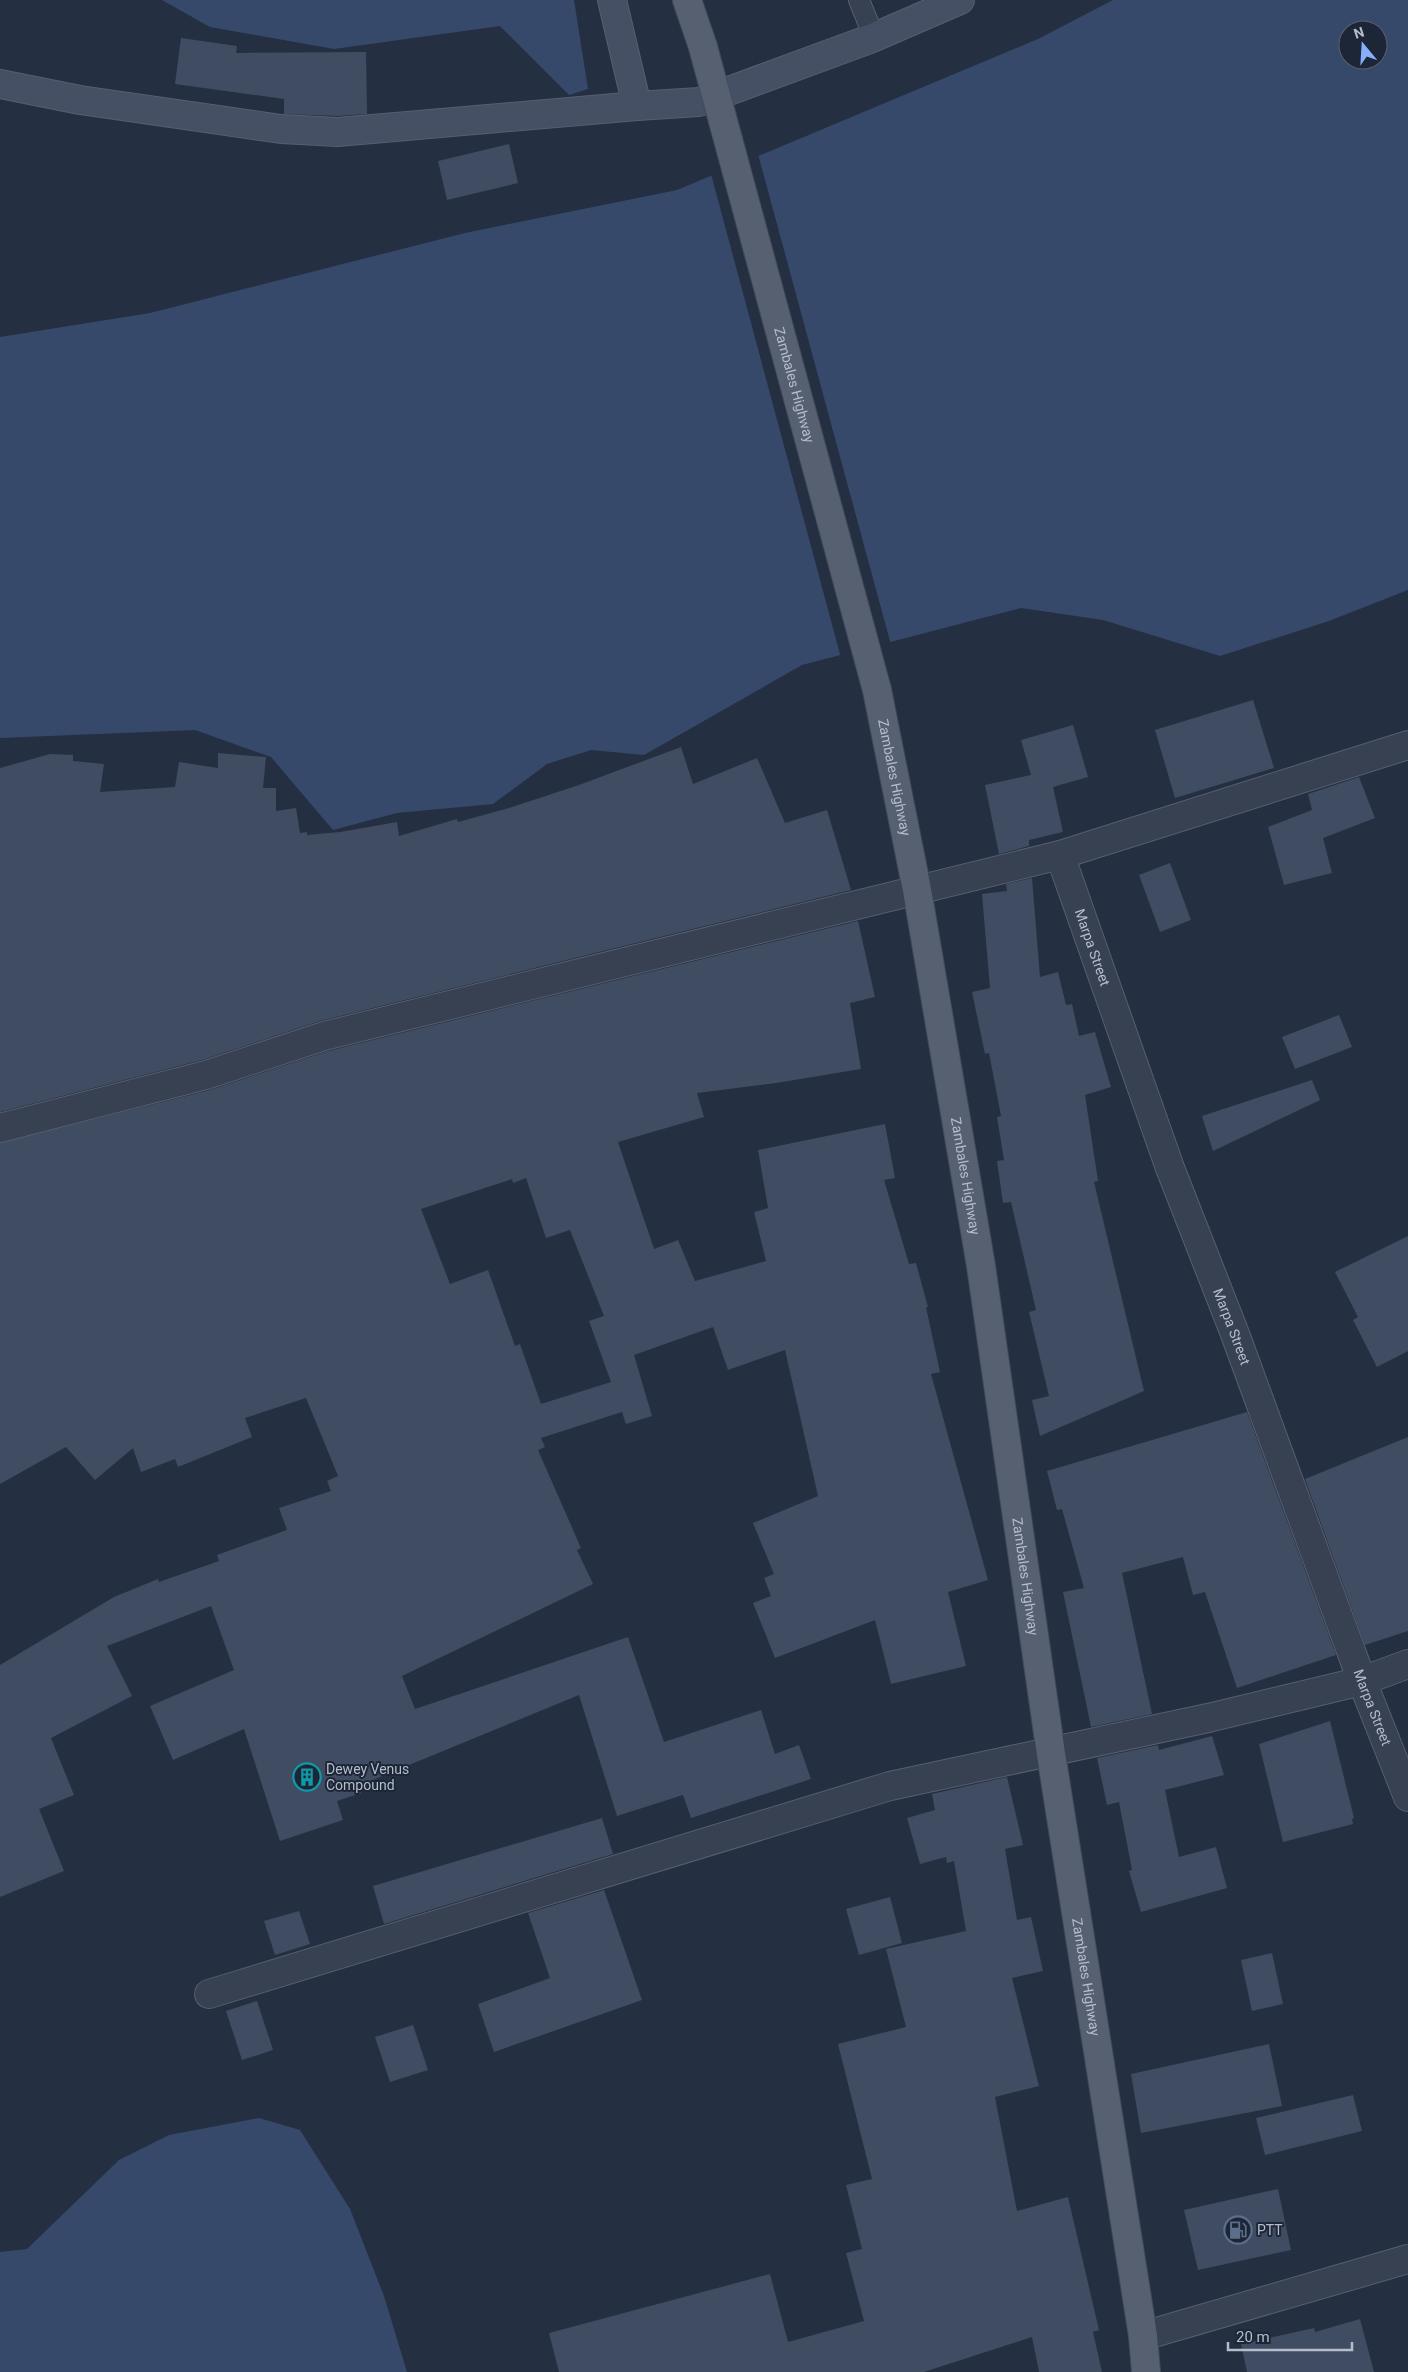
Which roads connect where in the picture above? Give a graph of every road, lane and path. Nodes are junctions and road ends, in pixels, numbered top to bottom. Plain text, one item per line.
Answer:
1 (612, 0) edge
2 (687, 0) edge
3 (859, 0) edge
4 (960, 0) edge
5 (874, 37) junction
6 (0, 84) edge
7 (637, 106) junction
8 (1408, 745) edge
9 (1060, 855) junction
10 (917, 890) junction
11 (0, 1128) edge
12 (1408, 1664) edge
13 (1362, 1681) junction
14 (1051, 1754) junction
15 (1408, 1797) edge
16 (209, 1994) dead end
17 (1408, 2259) edge
18 (1143, 2336) junction
19 (1146, 2372) edge

1 - 7 street
2 - 10 main road, Zambales Highway, bridge
3 - 5 lane
4 - 5 street
5 - 7 street
6 - 7 street
8 - 9 street
9 - 10 street
9 - 13 street, Marpa Street
10 - 11 street
10 - 14 main road, Zambales Highway
12 - 13 street
13 - 14 street
13 - 15 street, Marpa Street
14 - 16 street
14 - 18 main road, Zambales Highway
17 - 18 street
18 - 19 main road, Zambales Highway

